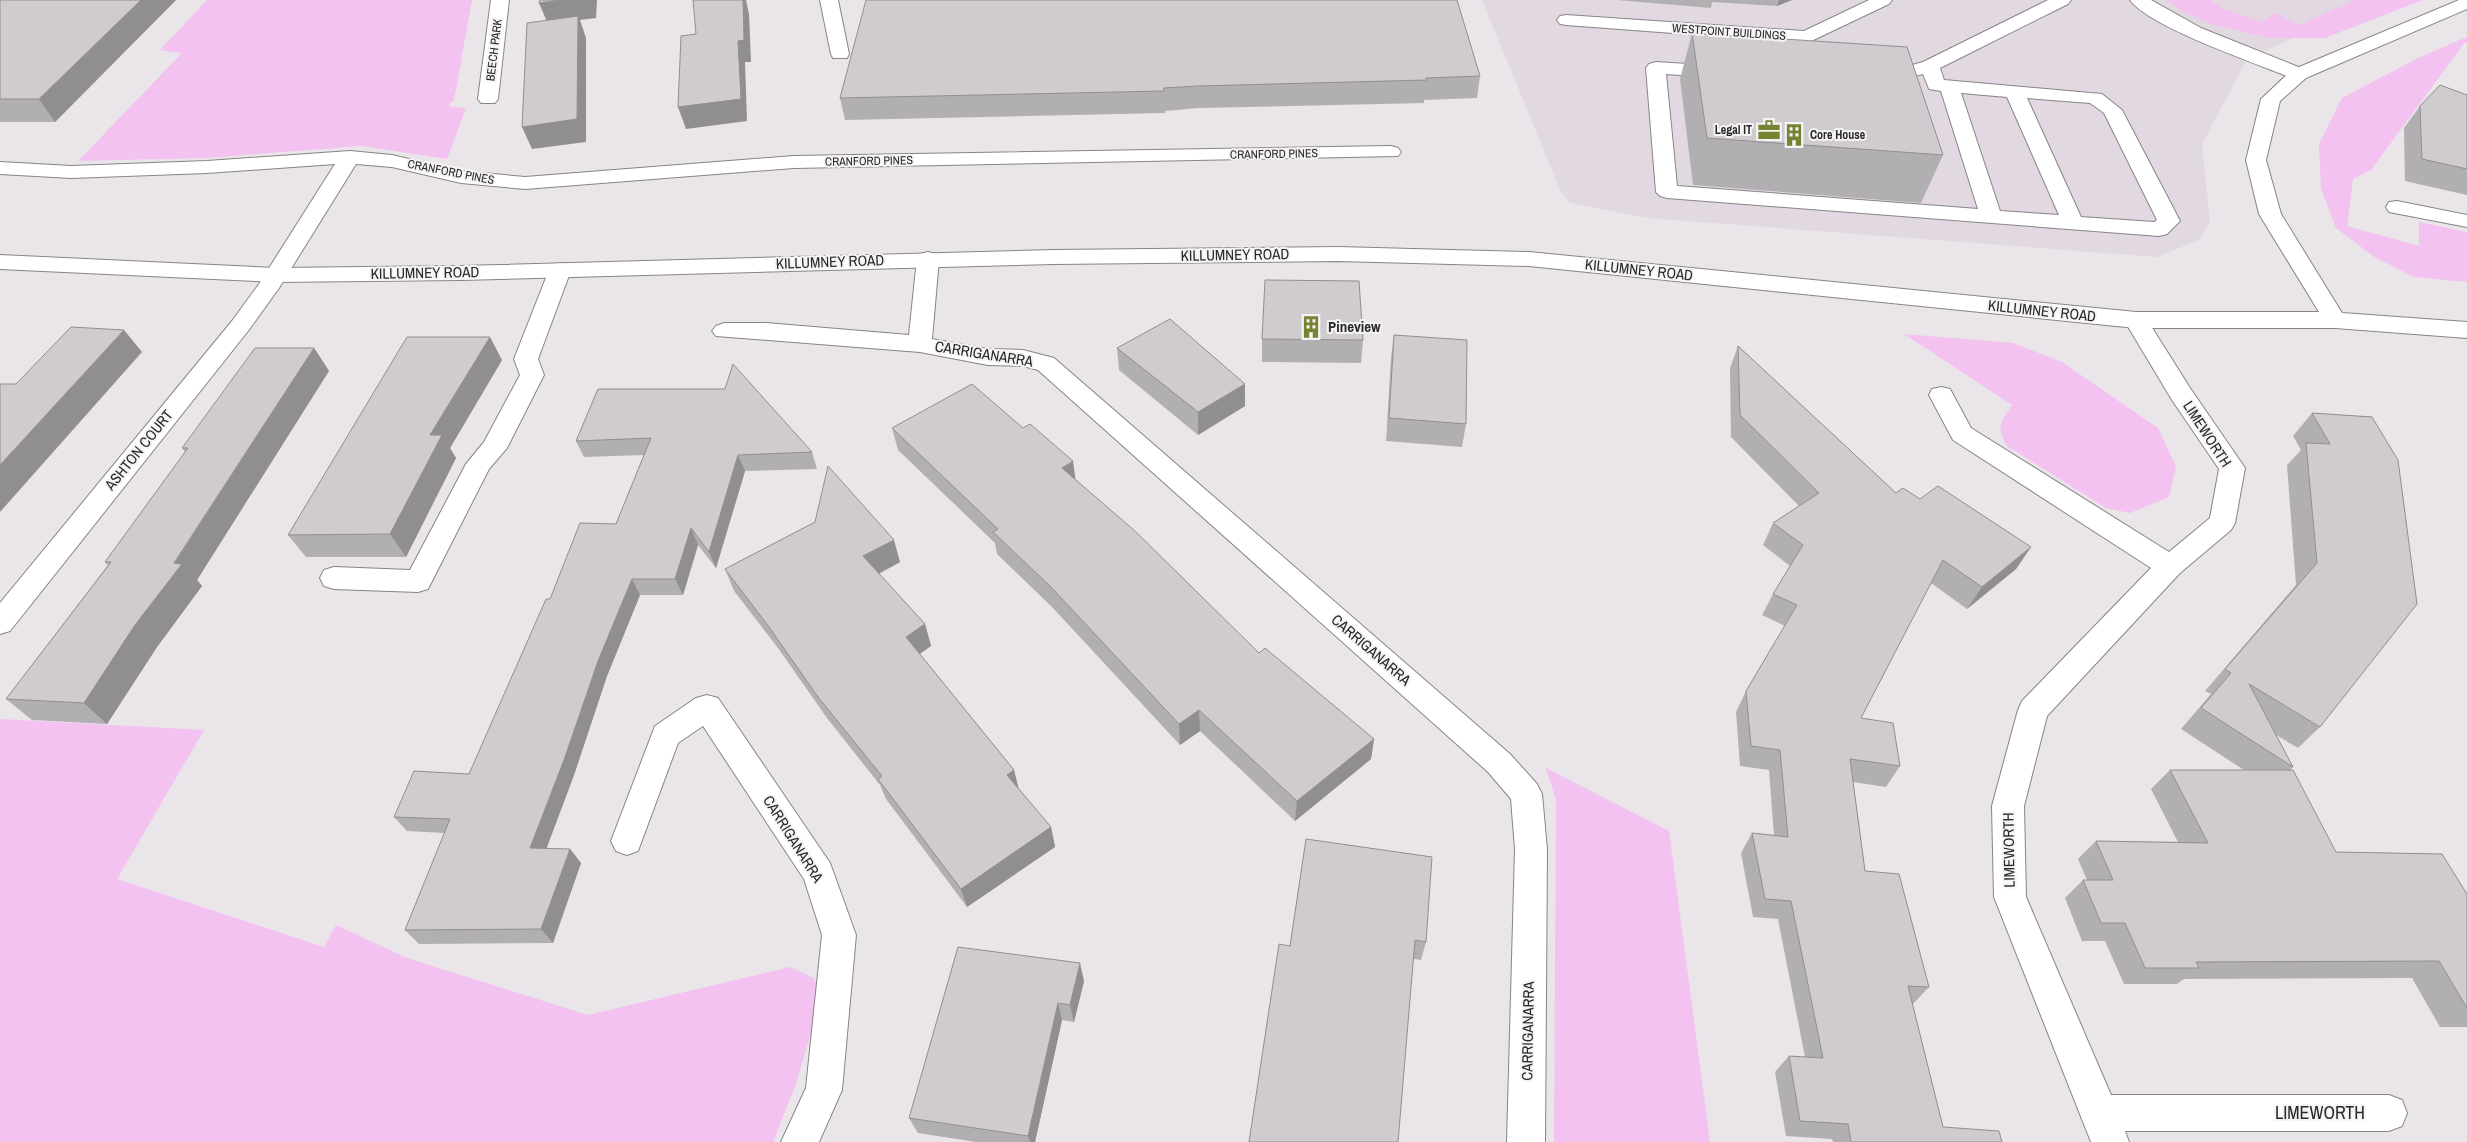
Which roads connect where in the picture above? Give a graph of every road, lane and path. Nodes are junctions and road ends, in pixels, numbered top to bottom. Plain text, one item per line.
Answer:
1 (500, 0) edge
2 (829, 0) edge
3 (1883, 0) edge
4 (2062, 0) edge
5 (2139, 0) edge
6 (2467, 3) edge
7 (1566, 20) dead end
8 (840, 54) dead end
9 (1930, 66) junction
10 (1742, 74) edge
11 (2299, 74) junction
12 (1857, 82) edge
13 (1949, 86) junction
14 (2014, 92) junction
15 (488, 99) dead end
16 (1391, 152) dead end
17 (350, 157) junction
18 (0, 168) edge
19 (2397, 207) dead end
20 (1992, 218) junction
21 (2467, 221) edge
22 (2073, 223) junction
23 (928, 259) junction
24 (0, 262) edge
25 (560, 270) junction
26 (275, 275) junction
27 (2136, 320) junction
28 (2335, 320) junction
29 (2467, 330) edge
30 (724, 331) dead end
31 (920, 344) junction
32 (1941, 396) dead end
33 (2170, 566) junction
34 (334, 578) dead end
35 (0, 623) edge
36 (626, 840) dead end
37 (2389, 1113) dead end
38 (2105, 1127) edge
39 (800, 1142) edge
40 (1526, 1142) edge

1 - 15 street, BEECH PARK
2 - 8 street
3 - 7 street, WESTPOINT BUILDINGS
4 - 9 street
5 - 11 street
6 - 11 street
9 - 12 street
9 - 13 street
10 - 20 street
11 - 28 street
13 - 14 street
13 - 20 street
14 - 22 street
14 - 22 street
16 - 17 street, CRANFORD PINES
17 - 18 street, CRANFORD PINES
17 - 26 street
19 - 21 street
20 - 22 street
23 - 25 street, KILLUMNEY ROAD
23 - 27 street, KILLUMNEY ROAD
23 - 31 street, CARRIGANARRA
24 - 26 street, KILLUMNEY ROAD
25 - 26 street, KILLUMNEY ROAD
25 - 34 street
26 - 35 street, ASHTON COURT
27 - 28 street, KILLUMNEY ROAD
27 - 33 street, LIMEWORTH
28 - 29 street, KILLUMNEY ROAD
30 - 31 street, CARRIGANARRA
31 - 40 street, CARRIGANARRA
32 - 33 street
33 - 38 street, LIMEWORTH
36 - 39 street, CARRIGANARRA
37 - 38 street, LIMEWORTH

